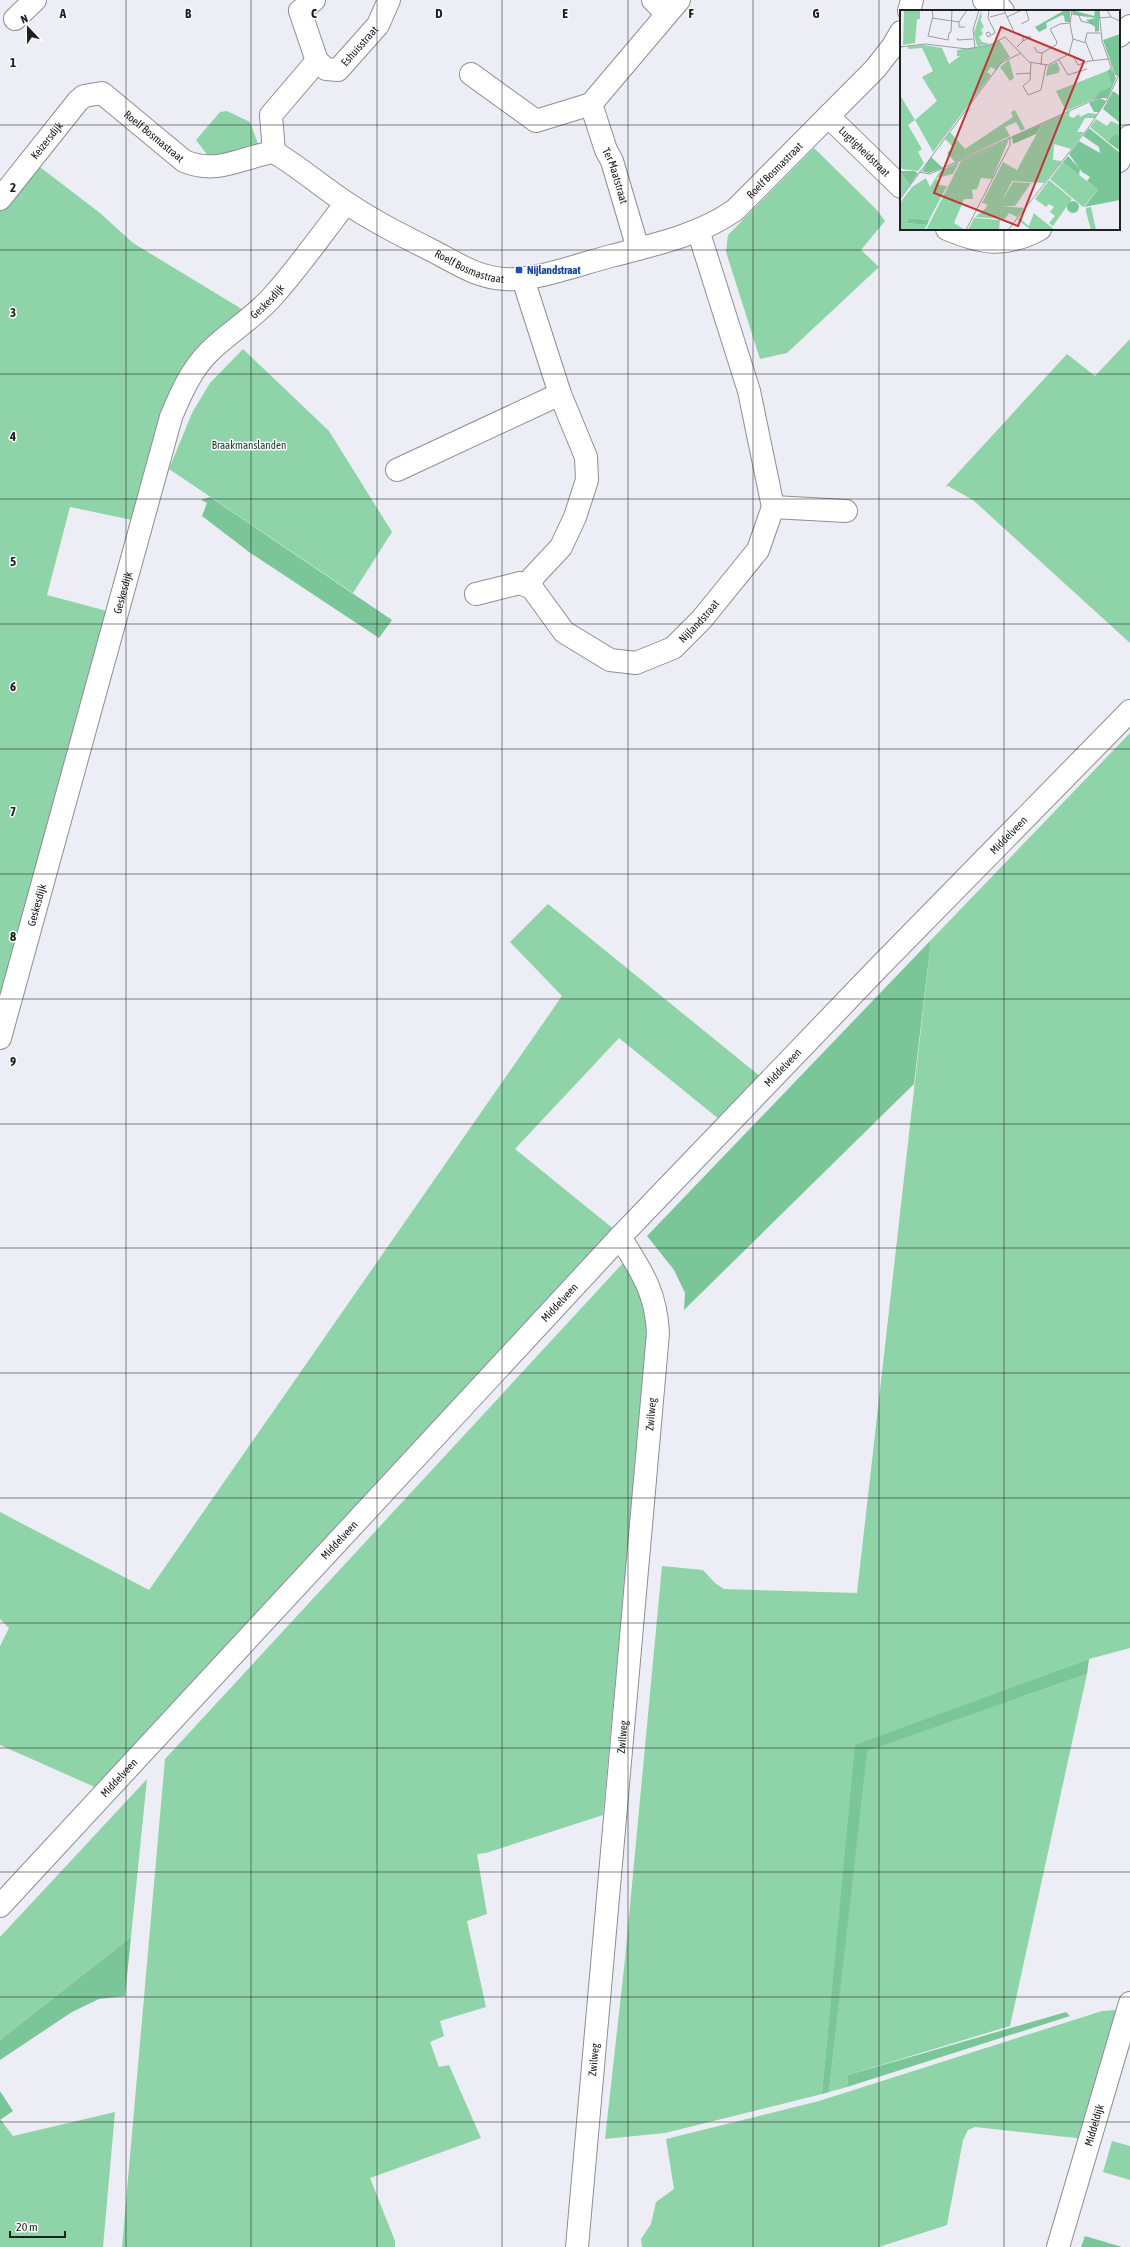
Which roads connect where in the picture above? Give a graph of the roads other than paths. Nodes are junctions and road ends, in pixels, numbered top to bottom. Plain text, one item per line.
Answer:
1 (35, 0) edge
2 (314, 0) edge
3 (389, 0) edge
4 (912, 0) edge
5 (984, 0) edge
6 (666, 4) edge
7 (909, 10) edge
8 (1002, 10) edge
9 (15, 19) dead end
10 (1130, 26) edge
11 (900, 34) edge
12 (1120, 35) edge
13 (317, 61) junction
14 (471, 74) dead end
15 (102, 93) joint
16 (591, 104) junction
17 (828, 116) junction
18 (1120, 127) edge
19 (1130, 136) edge
20 (274, 152) junction
21 (1120, 157) edge
22 (900, 186) edge
23 (0, 199) edge
24 (346, 203) junction
25 (698, 230) junction
26 (951, 230) edge
27 (1038, 230) edge
28 (638, 249) junction
29 (523, 279) junction
30 (560, 394) junction
31 (397, 470) dead end
32 (773, 507) junction
33 (846, 511) dead end
34 (532, 588) junction
35 (476, 594) dead end
36 (1130, 711) edge
37 (0, 1038) edge
38 (620, 1236) junction
39 (0, 1906) edge
40 (1130, 2003) edge
41 (577, 2247) edge
42 (1058, 2247) edge

1 - 9 street
2 - 13 street
3 - 13 street, Eshuisstraat
4 - 7 street
5 - 8 street
6 - 16 street
10 - 12 street
11 - 17 street, Roelf Bosmastraat
13 - 20 street
14 - 16 street
15 - 20 street, Roelf Bosmastraat
15 - 23 street, Keizersdijk
16 - 28 street, Ter Maatstraat
17 - 22 street, Lugtigheidstraat
17 - 25 street, Roelf Bosmastraat
18 - 19 street
19 - 21 street
20 - 24 street, Roelf Bosmastraat
24 - 29 street, Roelf Bosmastraat
24 - 37 street, Geskesdijk
25 - 28 street, Roelf Bosmastraat
25 - 32 street
26 - 27 street
28 - 29 street, Roelf Bosmastraat
29 - 30 street
30 - 31 street
30 - 34 street
32 - 33 street
32 - 34 street, Nijlandstraat
34 - 35 street
36 - 38 street, Middelveen
38 - 39 street, Middelveen
38 - 41 street, Zwilweg
40 - 42 street, Middeldijk

